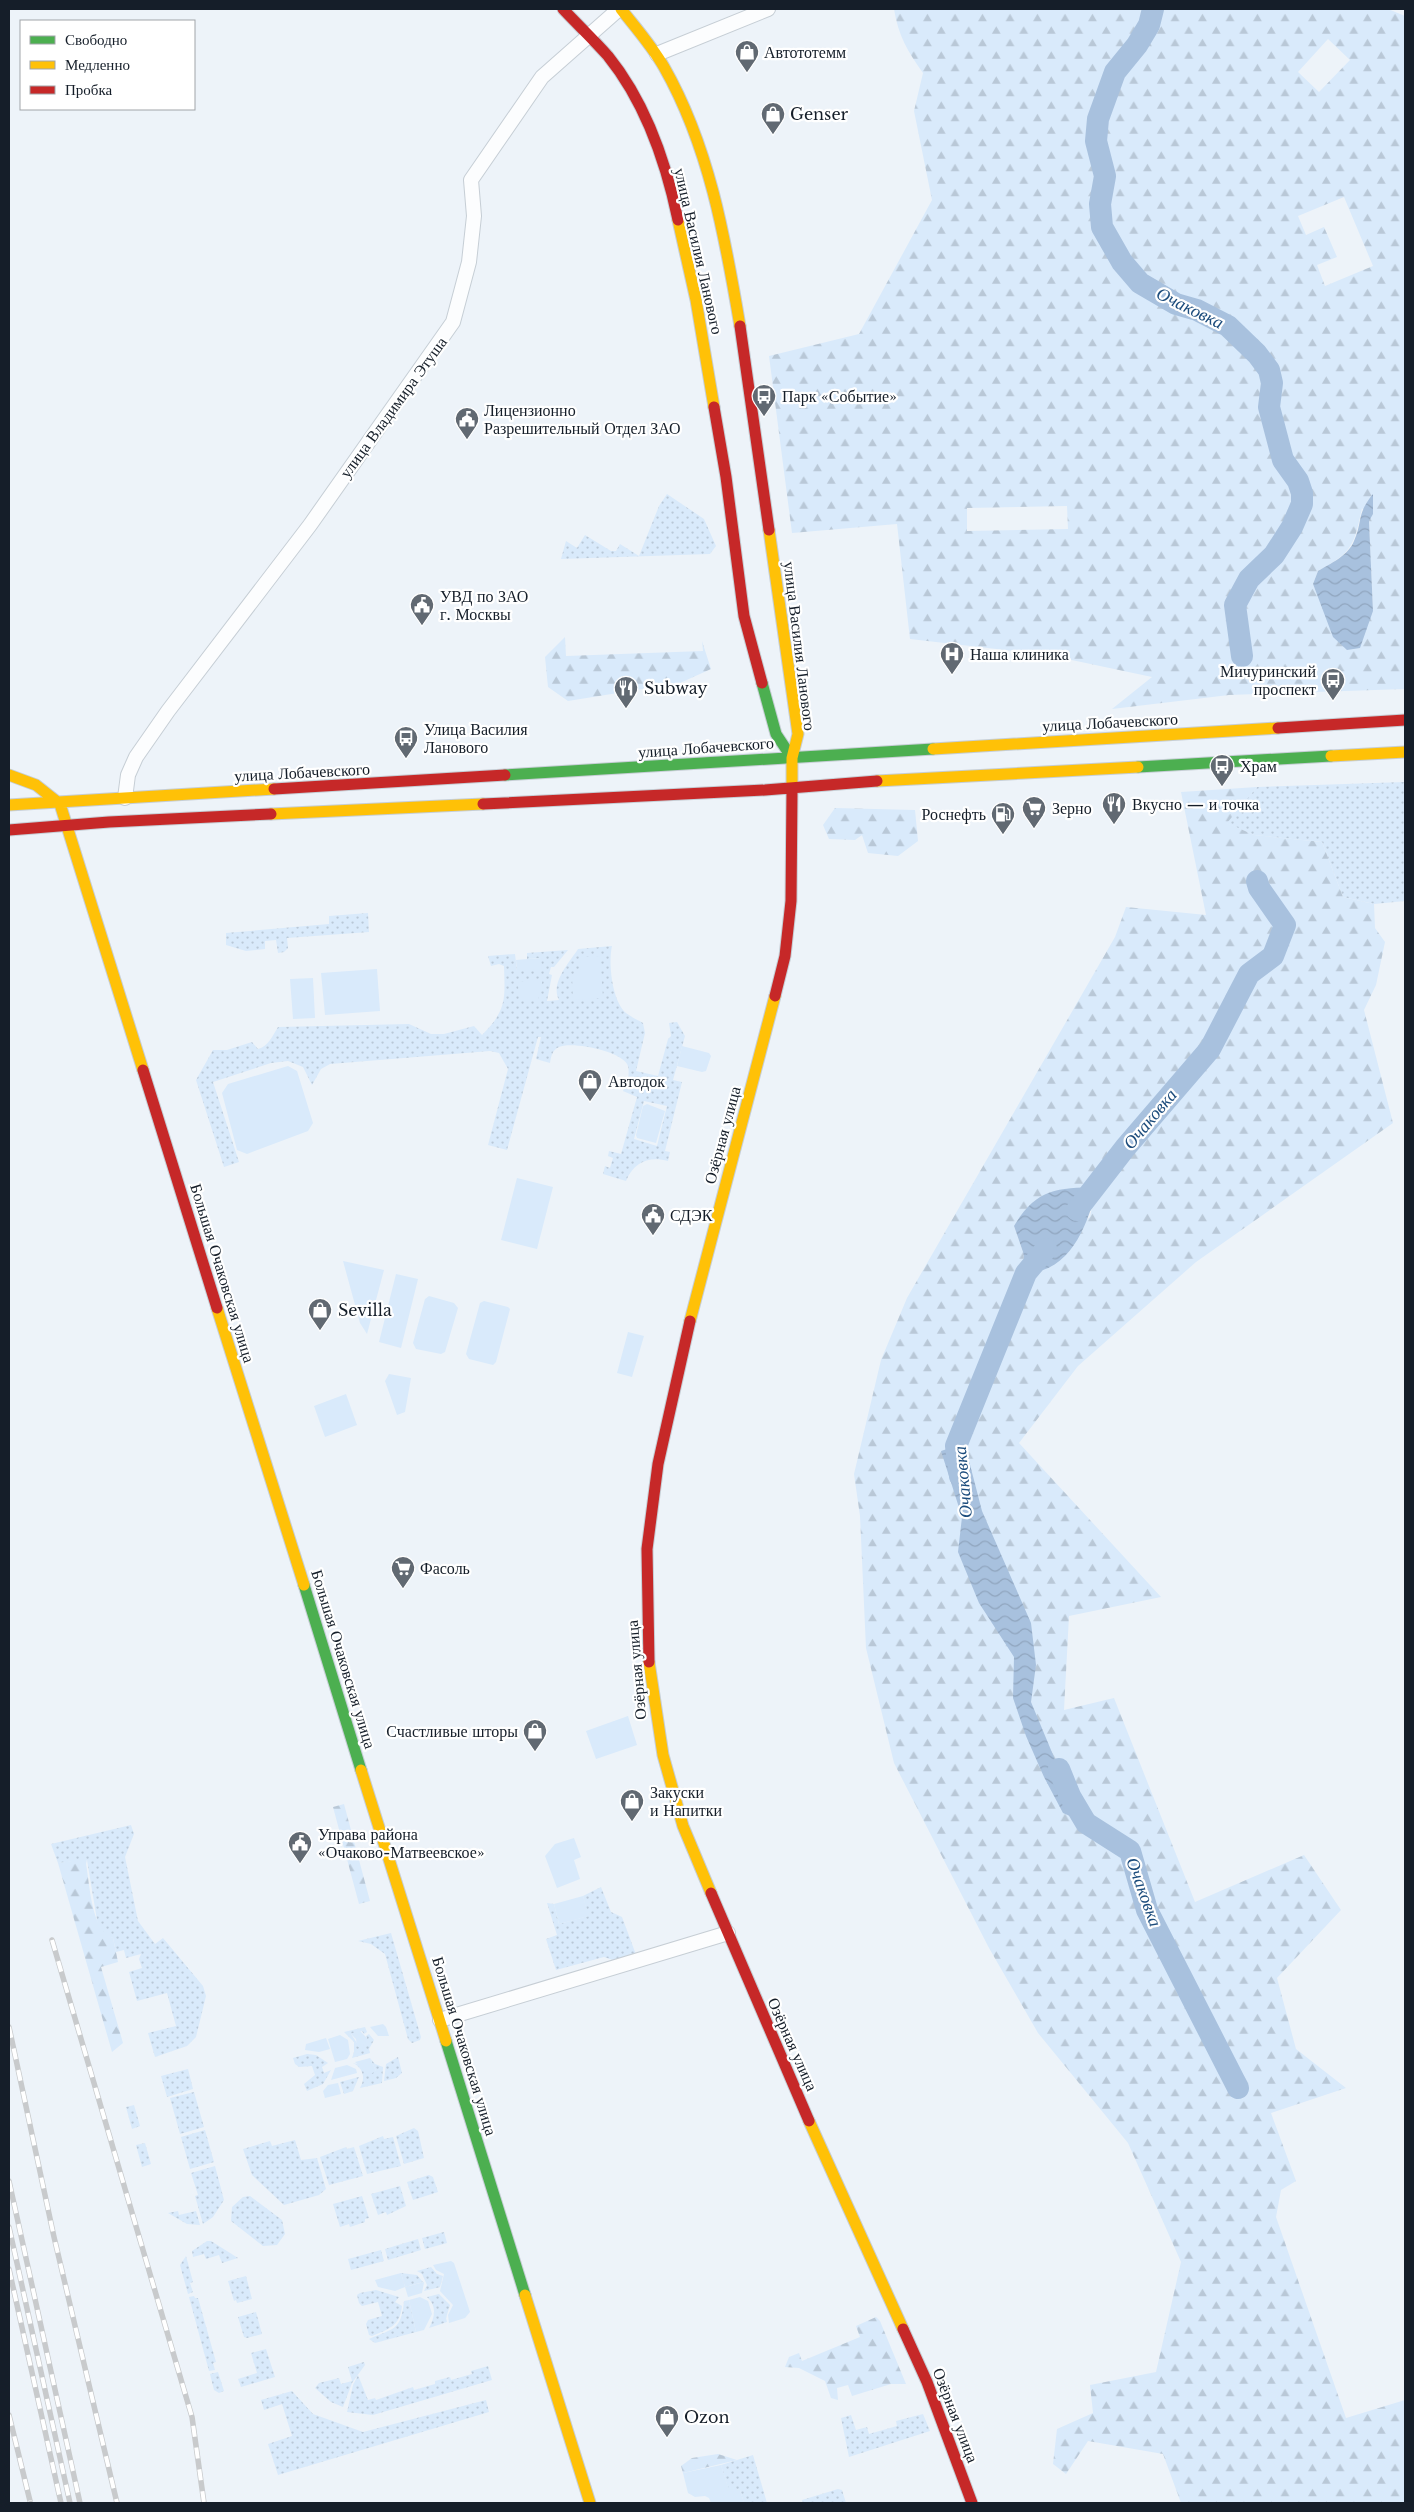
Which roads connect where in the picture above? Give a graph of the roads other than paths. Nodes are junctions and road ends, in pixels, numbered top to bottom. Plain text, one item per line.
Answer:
1 (563, 9) edge
2 (620, 9) edge
3 (768, 9) edge
4 (590, 35) junction
5 (657, 54) junction
6 (1405, 720) edge
7 (1405, 752) edge
8 (792, 758) junction
9 (9, 775) edge
10 (793, 788) junction
11 (125, 798) junction
12 (60, 804) junction
13 (9, 806) edge
14 (65, 826) junction
15 (9, 830) edge
16 (728, 1933) junction
17 (440, 2020) junction
18 (590, 2503) edge
19 (972, 2503) edge

1 - 4 street, улица Василия Ланового
2 - 4 street, улица Владимира Этуша
2 - 5 street, улица Василия Ланового
3 - 5 street
4 - 8 street, улица Василия Ланового
4 - 11 street, улица Владимира Этуша
5 - 8 street, улица Василия Ланового
6 - 8 street, улица Лобачевского
7 - 10 street
8 - 10 street, Озёрная улица
8 - 11 street, улица Лобачевского
9 - 12 street
10 - 14 street
10 - 16 street, Озёрная улица
11 - 12 street, улица Лобачевского
12 - 13 street, улица Лобачевского
12 - 14 street, Большая Очаковская улица
14 - 15 street
14 - 17 street, Большая Очаковская улица
16 - 17 street
16 - 19 street, Озёрная улица
17 - 18 street, Большая Очаковская улица

